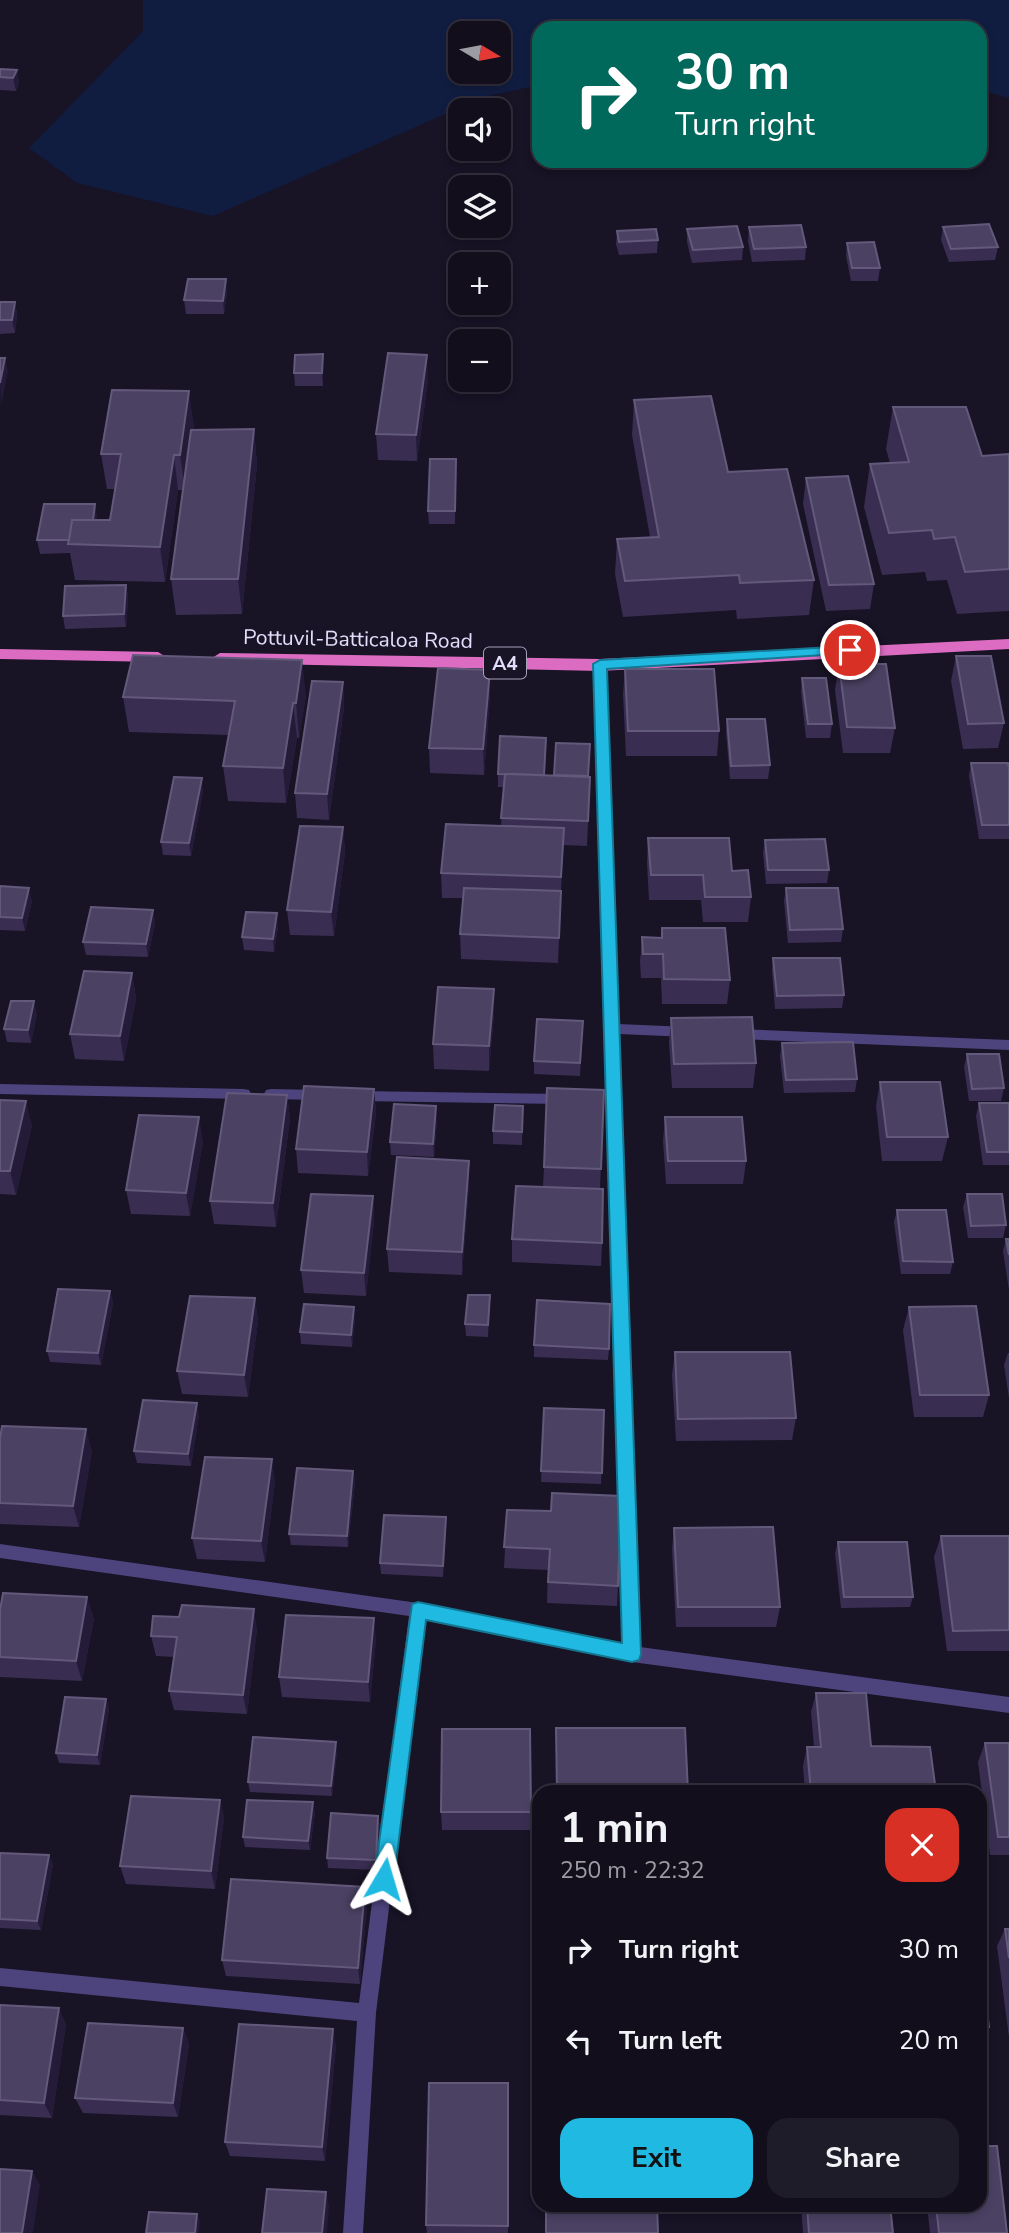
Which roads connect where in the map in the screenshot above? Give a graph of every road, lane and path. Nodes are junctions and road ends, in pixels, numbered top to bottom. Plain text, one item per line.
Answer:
1 (1009, 644) edge
2 (0, 654) edge
3 (181, 657) edge
4 (209, 658) edge
5 (600, 664) junction
6 (613, 1029) junction
7 (1009, 1045) edge
8 (0, 1089) edge
9 (574, 1100) edge
10 (0, 1551) edge
11 (418, 1610) junction
12 (632, 1654) junction
13 (1009, 1705) edge
14 (0, 1977) edge
15 (367, 2013) junction
16 (353, 2233) edge

1 - 5 highway, Pottuvil-Batticaloa Road / A4
2 - 3 highway
4 - 5 highway, Pottuvil-Batticaloa Road / A4
5 - 6 street
6 - 7 street
6 - 12 street
8 - 9 street
10 - 11 street
11 - 12 street
11 - 15 street
12 - 13 street
14 - 15 street
15 - 16 street

